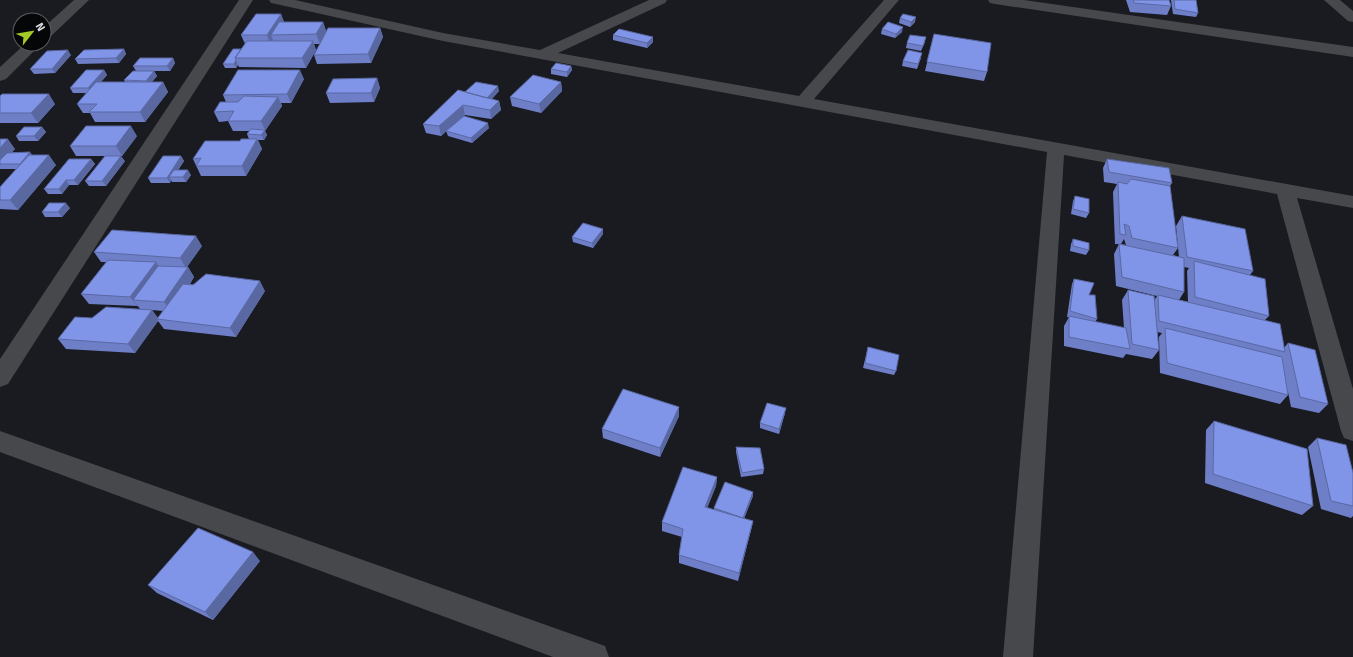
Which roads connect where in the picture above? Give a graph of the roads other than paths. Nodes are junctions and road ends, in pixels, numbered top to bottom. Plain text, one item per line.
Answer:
1 (82, 0) edge
2 (246, 0) edge
3 (276, 0) edge
4 (660, 0) edge
5 (892, 0) edge
6 (995, 0) edge
7 (1331, 0) edge
8 (1115, 6) dead end
9 (1124, 18) junction
10 (1353, 18) edge
11 (52, 28) edge
12 (26, 52) edge
13 (1353, 52) edge
14 (542, 55) junction
15 (0, 76) edge
16 (802, 103) junction
17 (1056, 148) junction
18 (1284, 190) junction
19 (1353, 202) edge
20 (0, 378) edge
21 (1353, 431) edge
22 (0, 441) edge
23 (594, 657) edge
24 (1018, 657) edge

1 - 11 street
2 - 20 street
3 - 14 street
4 - 14 street
5 - 16 street
6 - 9 street
7 - 10 street
8 - 9 street
9 - 13 street
12 - 15 street
14 - 16 street
16 - 17 street
17 - 18 street
17 - 24 street
18 - 19 street
18 - 21 street
22 - 23 street

